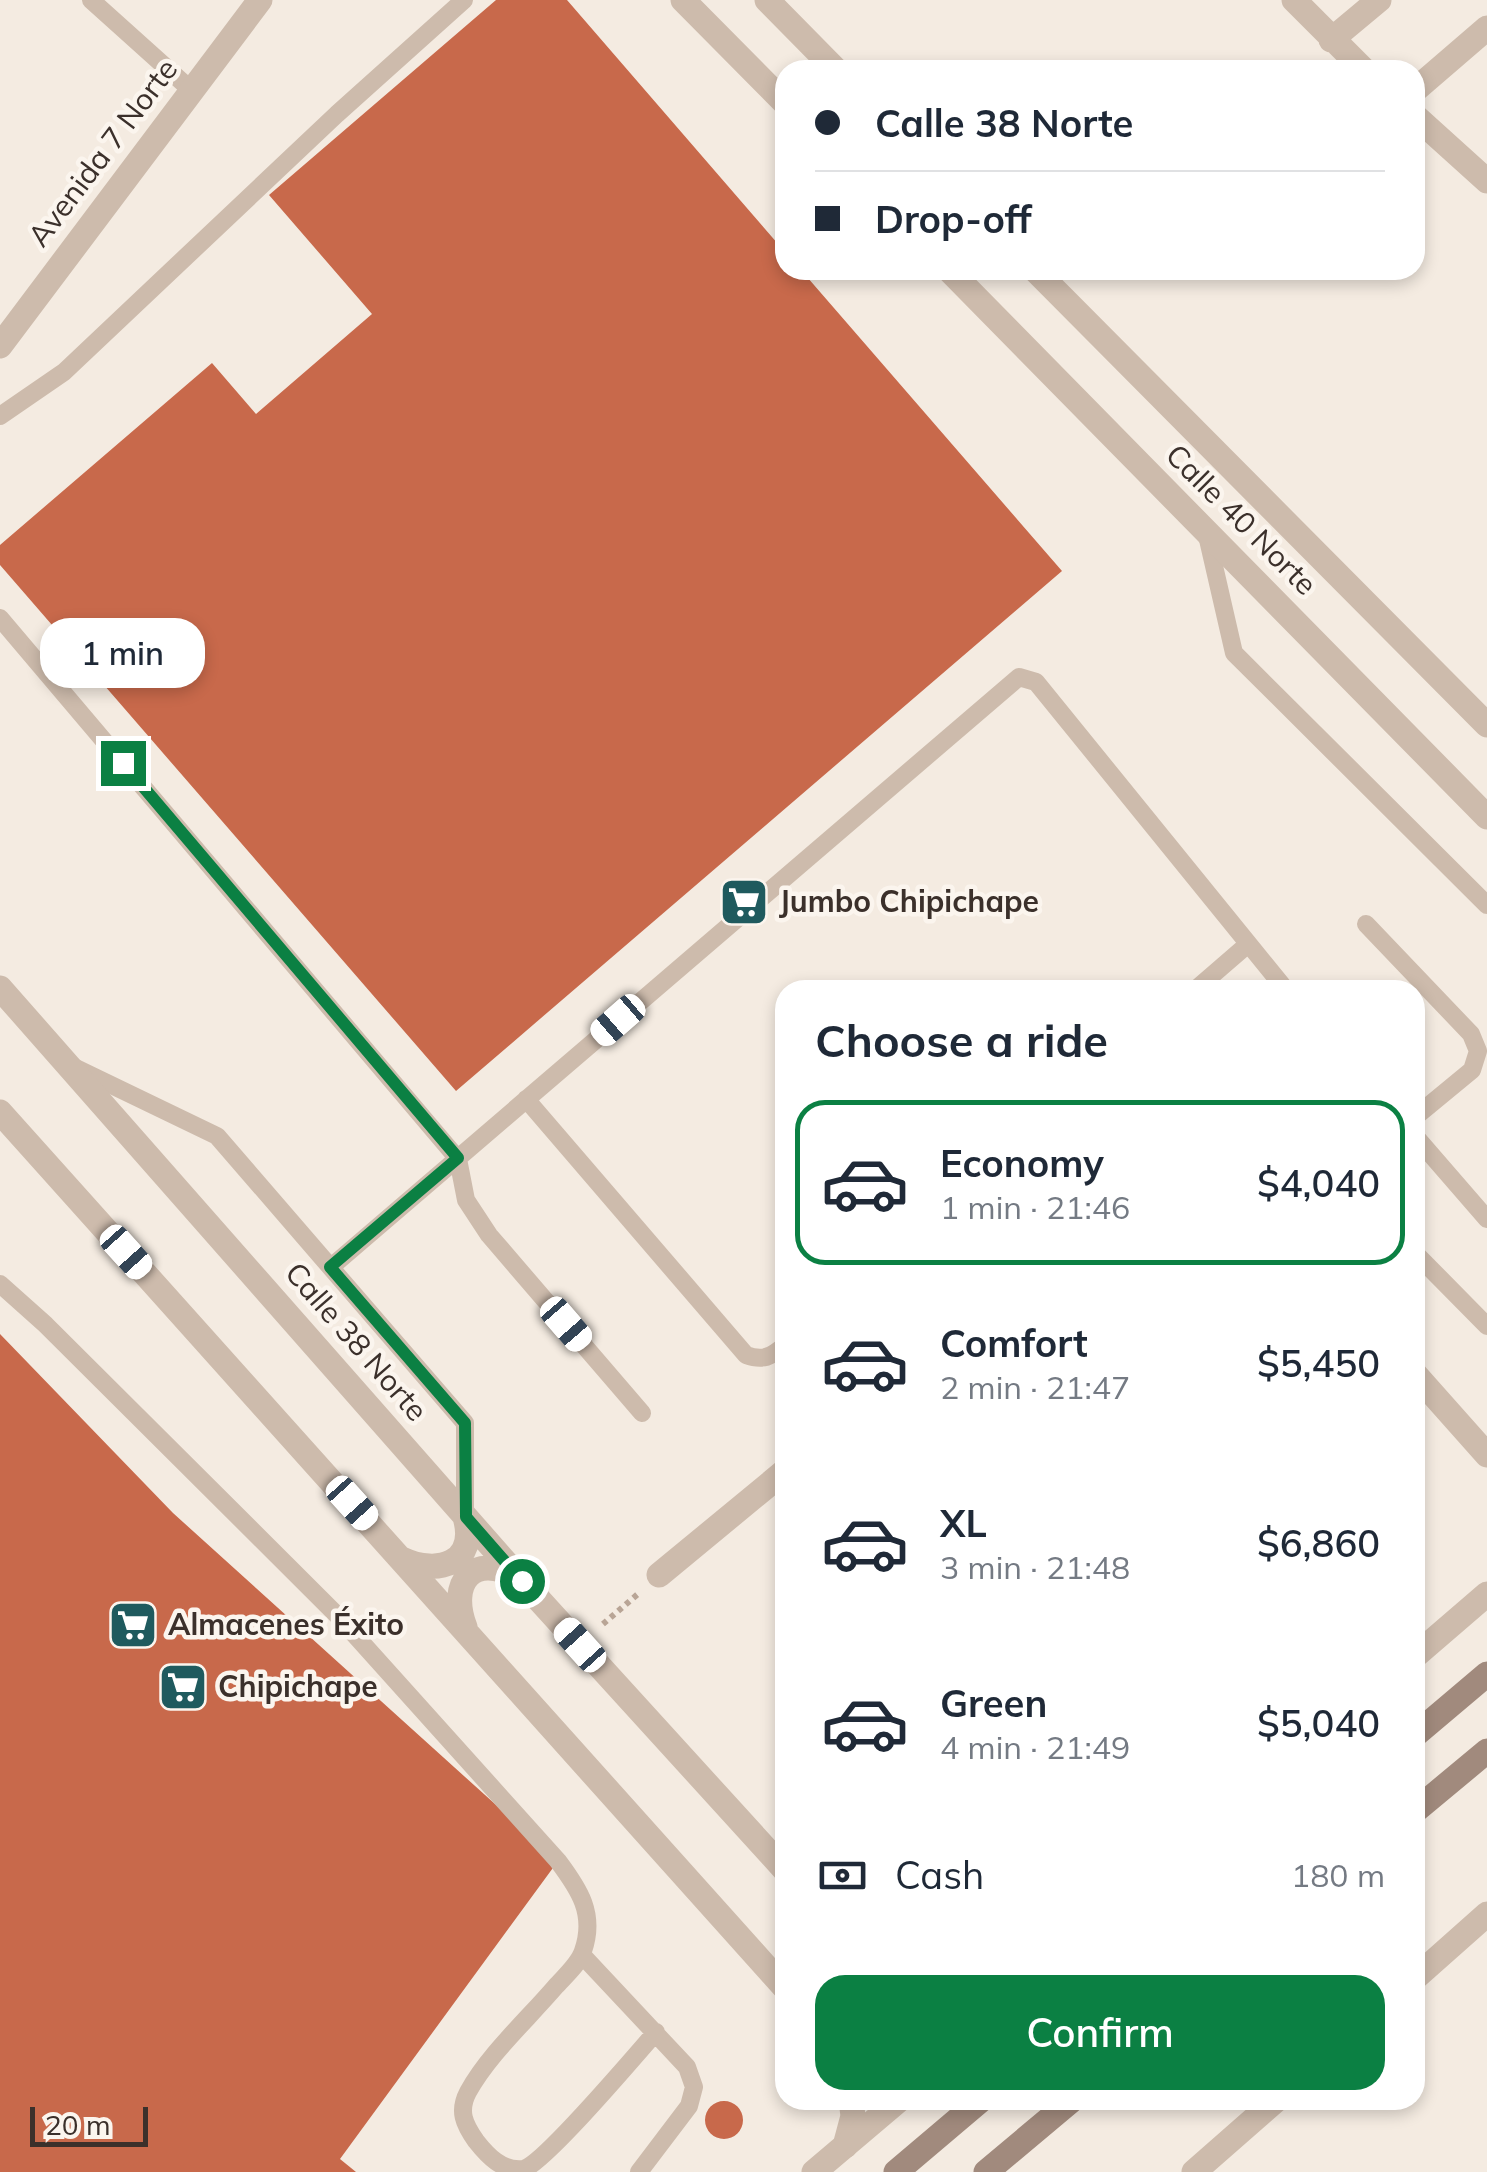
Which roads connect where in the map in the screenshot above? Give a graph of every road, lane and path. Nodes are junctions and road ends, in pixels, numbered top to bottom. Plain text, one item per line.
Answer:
1 (91, 0) edge
2 (260, 0) edge
3 (464, 0) edge
4 (683, 0) edge
5 (767, 0) edge
6 (1294, 0) edge
7 (1379, 0) edge
8 (1487, 28) edge
9 (1331, 40) junction
10 (826, 60) edge
11 (1353, 60) edge
12 (1425, 81) edge
13 (190, 89) junction
14 (775, 93) edge
15 (1425, 125) edge
16 (1487, 181) edge
17 (959, 280) edge
18 (1045, 280) edge
19 (0, 346) edge
20 (0, 416) edge
21 (1206, 530) junction
22 (0, 618) edge
23 (1487, 725) edge
24 (1487, 816) edge
25 (1487, 906) edge
26 (1366, 924) dead end
27 (1247, 946) junction
28 (1207, 980) edge
29 (1277, 980) edge
30 (1419, 980) edge
31 (1425, 986) edge
32 (0, 988) edge
33 (71, 1066) junction
34 (526, 1099) junction
35 (1425, 1109) edge
36 (0, 1112) edge
37 (1425, 1148) edge
38 (458, 1158) junction
39 (1487, 1219) edge
40 (1425, 1264) edge
41 (330, 1267) junction
42 (0, 1284) edge
43 (1483, 1323) edge
44 (1487, 1343) edge
45 (775, 1353) edge
46 (1425, 1385) edge
47 (642, 1413) dead end
48 (1487, 1455) edge
49 (775, 1479) edge
50 (466, 1517) junction
51 (402, 1558) junction
52 (658, 1576) joint
53 (522, 1581) junction
54 (1487, 1594) edge
55 (466, 1630) junction
56 (580, 1645) junction
57 (1425, 1647) edge
58 (1487, 1674) edge
59 (1425, 1727) edge
60 (1487, 1751) edge
61 (1425, 1804) edge
62 (775, 1859) edge
63 (1487, 1914) edge
64 (582, 1955) junction
65 (1425, 1969) edge
66 (775, 1977) edge
67 (656, 2032) junction
68 (853, 2110) edge
69 (887, 2110) edge
70 (969, 2110) edge
71 (1060, 2110) edge
72 (1265, 2110) edge
73 (845, 2146) junction
74 (638, 2172) edge
75 (814, 2172) edge
76 (896, 2172) edge
77 (986, 2172) edge
78 (1194, 2172) edge

1 - 13 lane
2 - 13 street, Avenida 7 Norte
3 - 20 lane
4 - 14 street
5 - 10 street
6 - 9 street
7 - 9 street
8 - 12 street
9 - 11 street
13 - 19 street, Avenida 7 Norte
15 - 16 street
17 - 21 street, Calle 40 Norte
18 - 23 street, Calle 40 Norte
21 - 24 street, Calle 40 Norte
21 - 25 lane
22 - 38 lane
26 - 30 lane
27 - 28 lane
27 - 29 lane
27 - 34 lane
31 - 35 lane
32 - 33 street, Calle 38 Norte
33 - 41 lane
33 - 50 street, Calle 38 Norte
34 - 38 lane
34 - 45 lane
36 - 51 street
37 - 39 lane
38 - 41 lane
38 - 47 lane
40 - 43 lane
41 - 50 lane
42 - 64 lane
43 - 44 lane
46 - 48 street
49 - 52 street
50 - 51 street
50 - 53 street, Calle 38 Norte
51 - 55 street
52 - 56 path
53 - 55 street
53 - 56 street, Calle 38 Norte
54 - 57 street
55 - 66 street
56 - 62 street, Calle 38 Norte
58 - 59 main road
60 - 61 main road
63 - 65 street
64 - 67 lane
64 - 67 lane
67 - 74 lane
68 - 73 street
69 - 73 street
70 - 76 main road
71 - 77 main road
72 - 78 street
73 - 75 street

